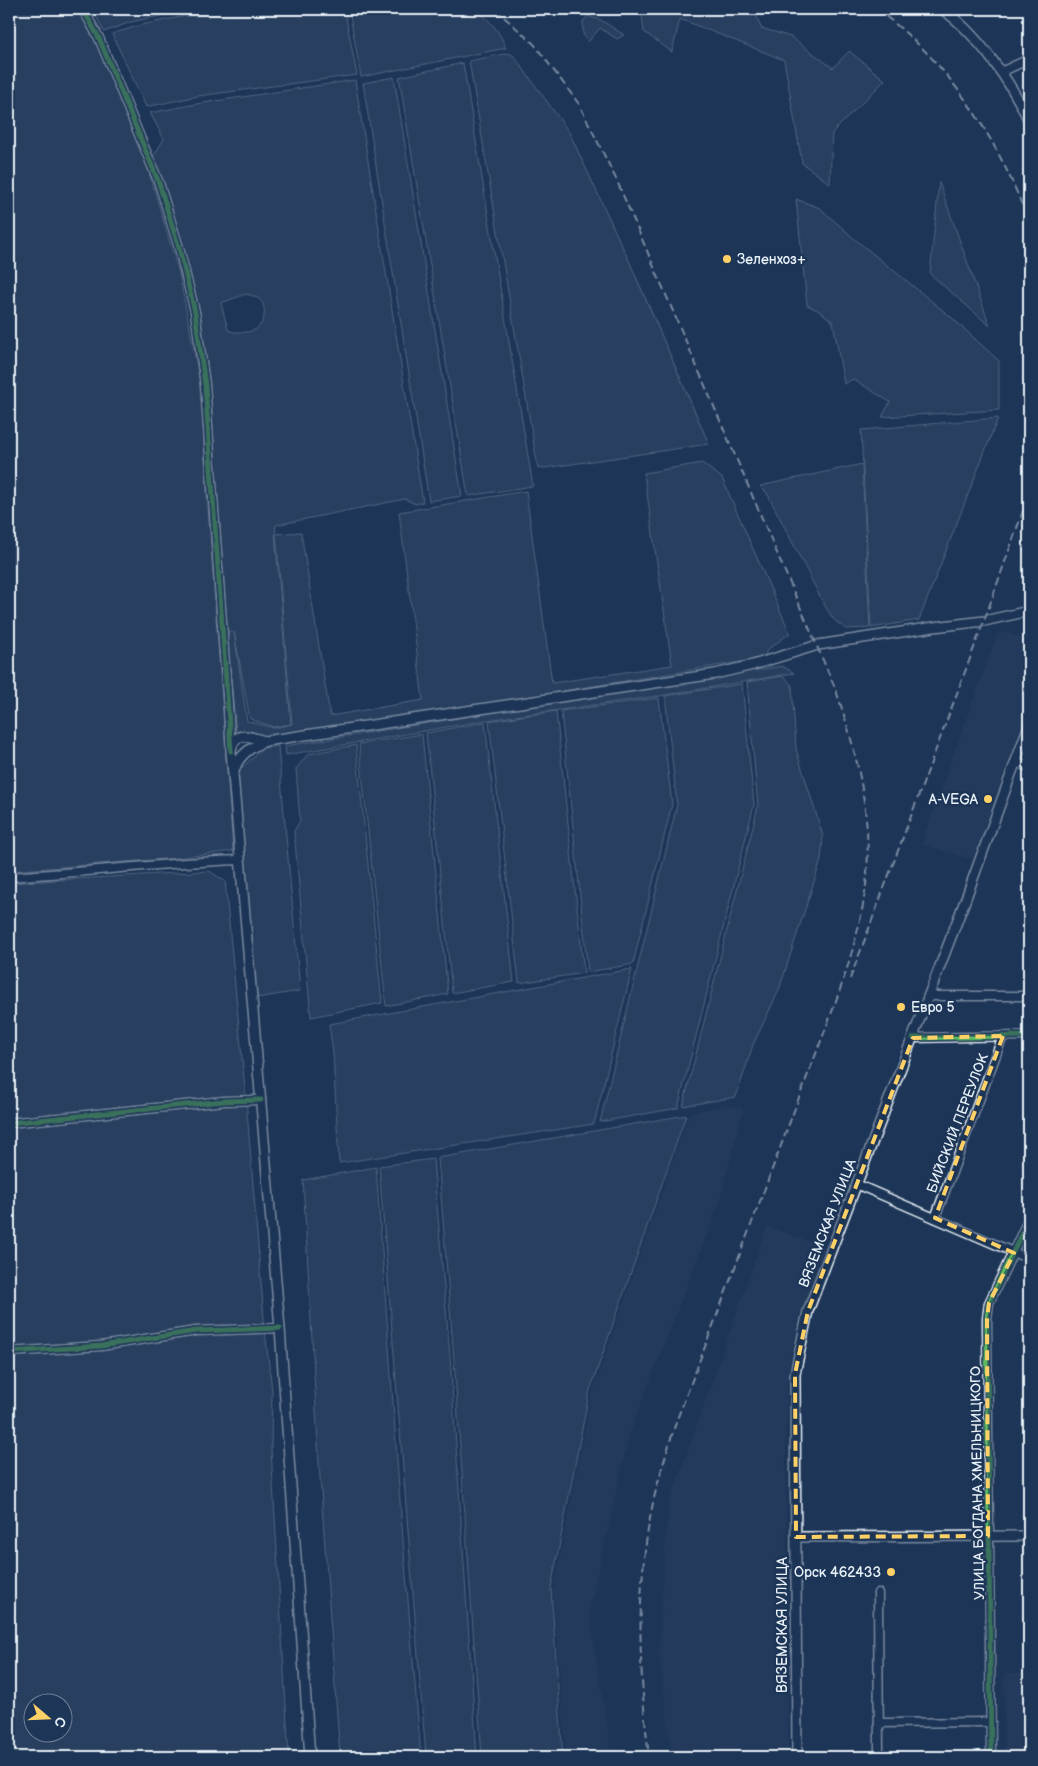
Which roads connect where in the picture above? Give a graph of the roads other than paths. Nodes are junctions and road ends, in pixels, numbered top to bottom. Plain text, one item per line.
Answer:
1 (83, 9) edge
2 (942, 9) edge
3 (1029, 59) edge
4 (1001, 72) junction
5 (1029, 121) edge
6 (1029, 611) edge
7 (1029, 725) edge
8 (265, 741) junction
9 (231, 751) junction
10 (1015, 762) junction
11 (1029, 766) edge
12 (233, 778) junction
13 (239, 860) junction
14 (9, 876) edge
15 (928, 996) junction
16 (1029, 996) edge
17 (1004, 1036) junction
18 (1029, 1036) edge
19 (913, 1038) junction
20 (261, 1100) junction
21 (9, 1123) edge
22 (856, 1184) junction
23 (934, 1218) junction
24 (1029, 1218) edge
25 (1014, 1253) junction
26 (1029, 1259) edge
27 (280, 1328) junction
28 (9, 1352) edge
29 (988, 1536) junction
30 (1029, 1536) edge
31 (796, 1537) junction
32 (878, 1593) dead end
33 (991, 1722) junction
34 (878, 1723) junction
35 (310, 1757) edge
36 (796, 1757) edge
37 (879, 1757) edge
38 (991, 1757) edge

1 - 9 street
2 - 4 main road
3 - 4 street
4 - 5 main road
6 - 8 main road
7 - 10 main road, ВЯЗЕМСКАЯ УЛИЦА
8 - 9 main road
8 - 12 main road
9 - 12 main road
10 - 11 street
10 - 15 main road, ВЯЗЕМСКАЯ УЛИЦА
12 - 13 main road
13 - 14 street
13 - 20 main road
15 - 16 street
15 - 19 main road, ВЯЗЕМСКАЯ УЛИЦА
17 - 18 street
17 - 19 street
17 - 23 street, БИЙСКИЙ ПЕРЕУЛОК
19 - 22 main road, ВЯЗЕМСКАЯ УЛИЦА
20 - 21 street
20 - 27 main road
22 - 23 street
22 - 31 main road, ВЯЗЕМСКАЯ УЛИЦА
23 - 25 street
24 - 25 street, УЛИЦА БОГДАНА ХМЕЛЬНИЦКОГО
25 - 26 street
25 - 29 street, УЛИЦА БОГДАНА ХМЕЛЬНИЦКОГО
27 - 28 street
27 - 35 main road
29 - 30 main road
29 - 31 main road
29 - 33 street, УЛИЦА БОГДАНА ХМЕЛЬНИЦКОГО
31 - 36 main road, ВЯЗЕМСКАЯ УЛИЦА
32 - 34 street
33 - 34 street
33 - 38 street, УЛИЦА БОГДАНА ХМЕЛЬНИЦКОГО
34 - 37 street

